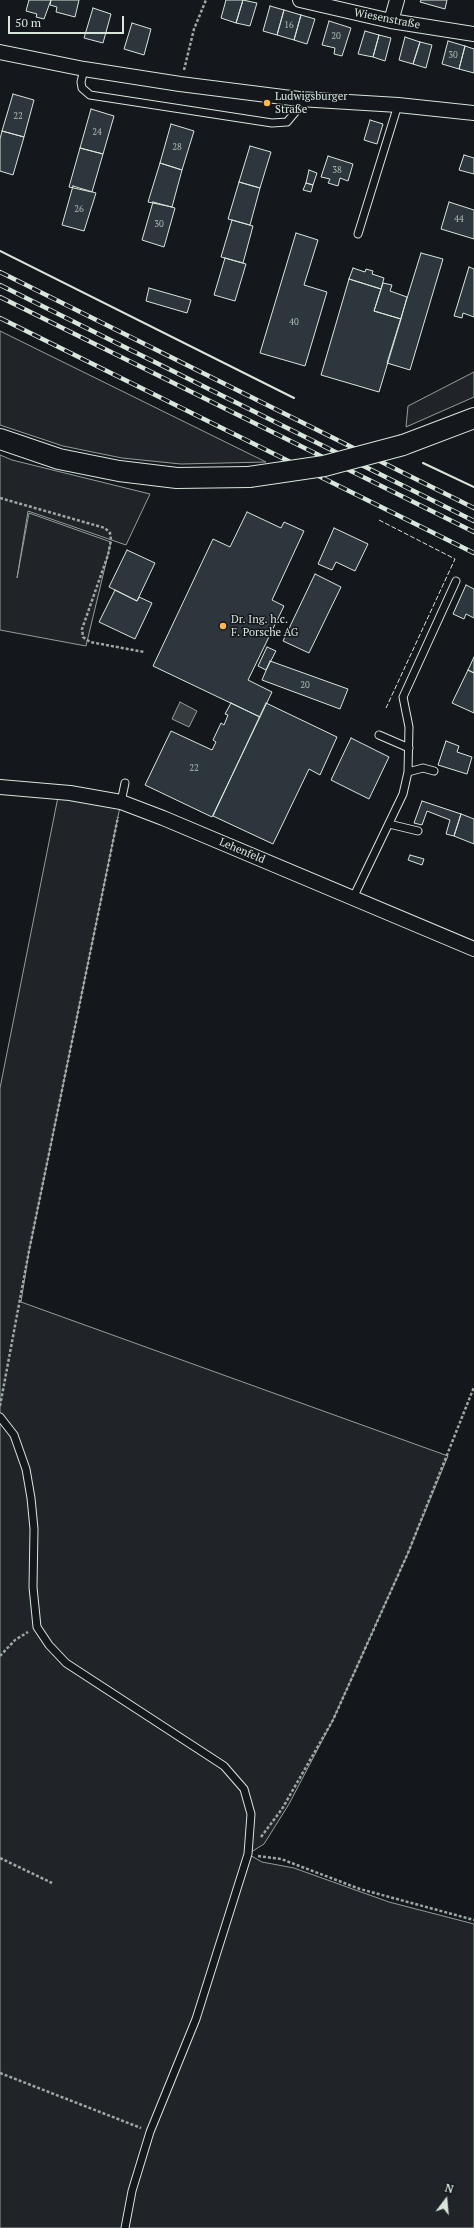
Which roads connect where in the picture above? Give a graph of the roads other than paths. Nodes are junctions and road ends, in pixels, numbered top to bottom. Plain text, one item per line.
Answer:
1 (300, 0) edge
2 (397, 0) edge
3 (391, 21) junction
4 (474, 34) edge
5 (0, 52) edge
6 (84, 68) junction
7 (299, 99) junction
8 (398, 106) junction
9 (474, 114) edge
10 (358, 234) dead end
11 (474, 418) edge
12 (0, 439) edge
13 (456, 581) dead end
14 (378, 735) dead end
15 (409, 748) junction
16 (434, 771) dead end
17 (408, 772) junction
18 (125, 782) dead end
19 (0, 787) edge
20 (121, 802) junction
21 (389, 824) junction
22 (418, 832) dead end
23 (353, 898) junction
24 (474, 949) edge
25 (0, 1417) edge
26 (126, 2228) edge

1 - 3 street, Wiesenstraße
2 - 3 street
3 - 4 street, Wiesenstraße
5 - 6 street
6 - 7 street
6 - 7 lane
7 - 8 street
8 - 9 street
8 - 10 lane
11 - 12 main road, bridge
13 - 15 lane
14 - 15 lane
15 - 17 lane
16 - 17 lane
17 - 21 lane
18 - 20 lane
19 - 20 street, Lehenfeld
20 - 23 street, Lehenfeld
21 - 22 lane
21 - 23 lane
23 - 24 street, Lehenfeld
25 - 26 lane

